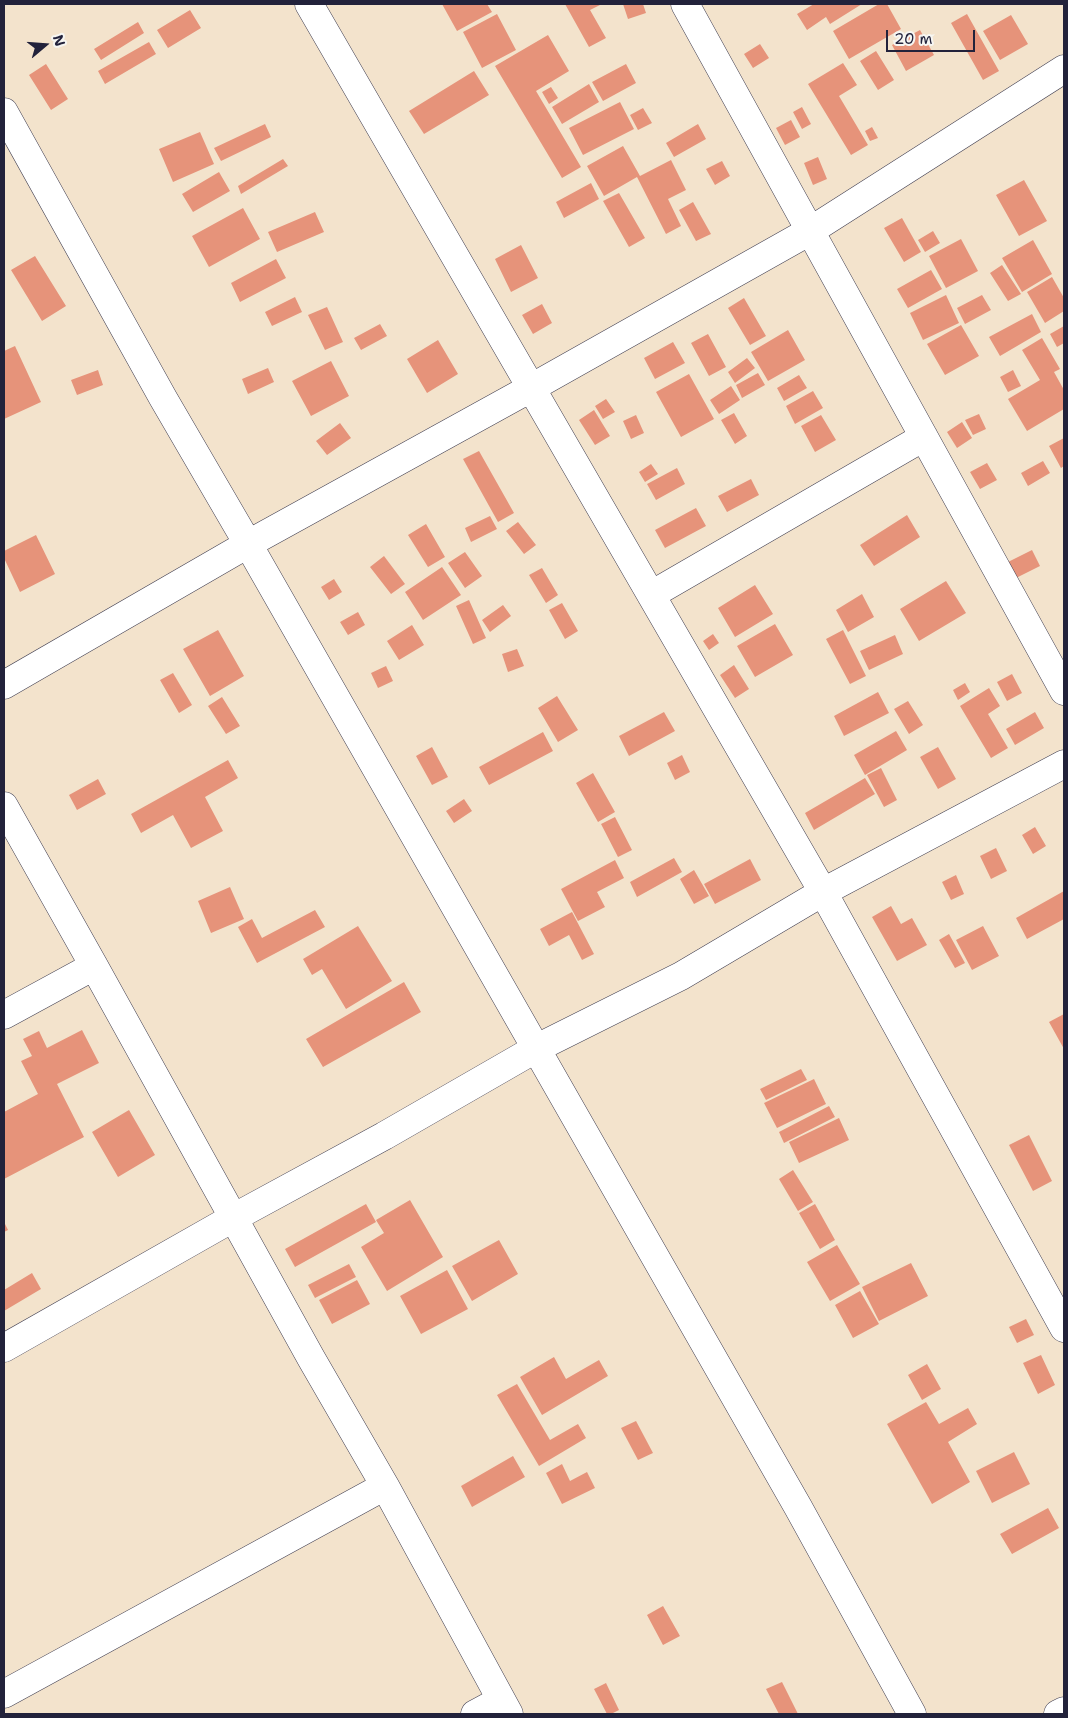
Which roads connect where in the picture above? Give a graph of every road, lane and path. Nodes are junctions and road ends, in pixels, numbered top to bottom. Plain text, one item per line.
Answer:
1 (308, 4) edge
2 (685, 4) edge
3 (1064, 68) edge
4 (4, 112) edge
5 (810, 231) junction
6 (531, 388) junction
7 (924, 438) junction
8 (248, 544) junction
9 (650, 594) junction
10 (4, 684) edge
11 (1064, 691) edge
12 (1064, 764) edge
13 (4, 806) edge
14 (823, 892) junction
15 (94, 966) junction
16 (4, 1015) edge
17 (537, 1048) junction
18 (233, 1218) junction
19 (1064, 1328) edge
20 (4, 1348) edge
21 (385, 1486) junction
22 (4, 1694) edge
23 (505, 1707) edge
24 (1064, 1710) edge
25 (475, 1714) edge
26 (912, 1714) edge
27 (1058, 1714) edge

1 - 6 street
2 - 5 street
3 - 5 street
4 - 8 street
5 - 6 street
5 - 7 street
6 - 8 street
6 - 9 street
7 - 9 street
7 - 11 street
8 - 10 street
8 - 17 street
9 - 14 street
12 - 14 street
13 - 15 street
14 - 17 street
14 - 19 street
15 - 16 street
15 - 18 street
17 - 18 street
17 - 26 street
18 - 20 street
18 - 21 street
21 - 22 street
21 - 23 street
23 - 25 street
24 - 27 street

